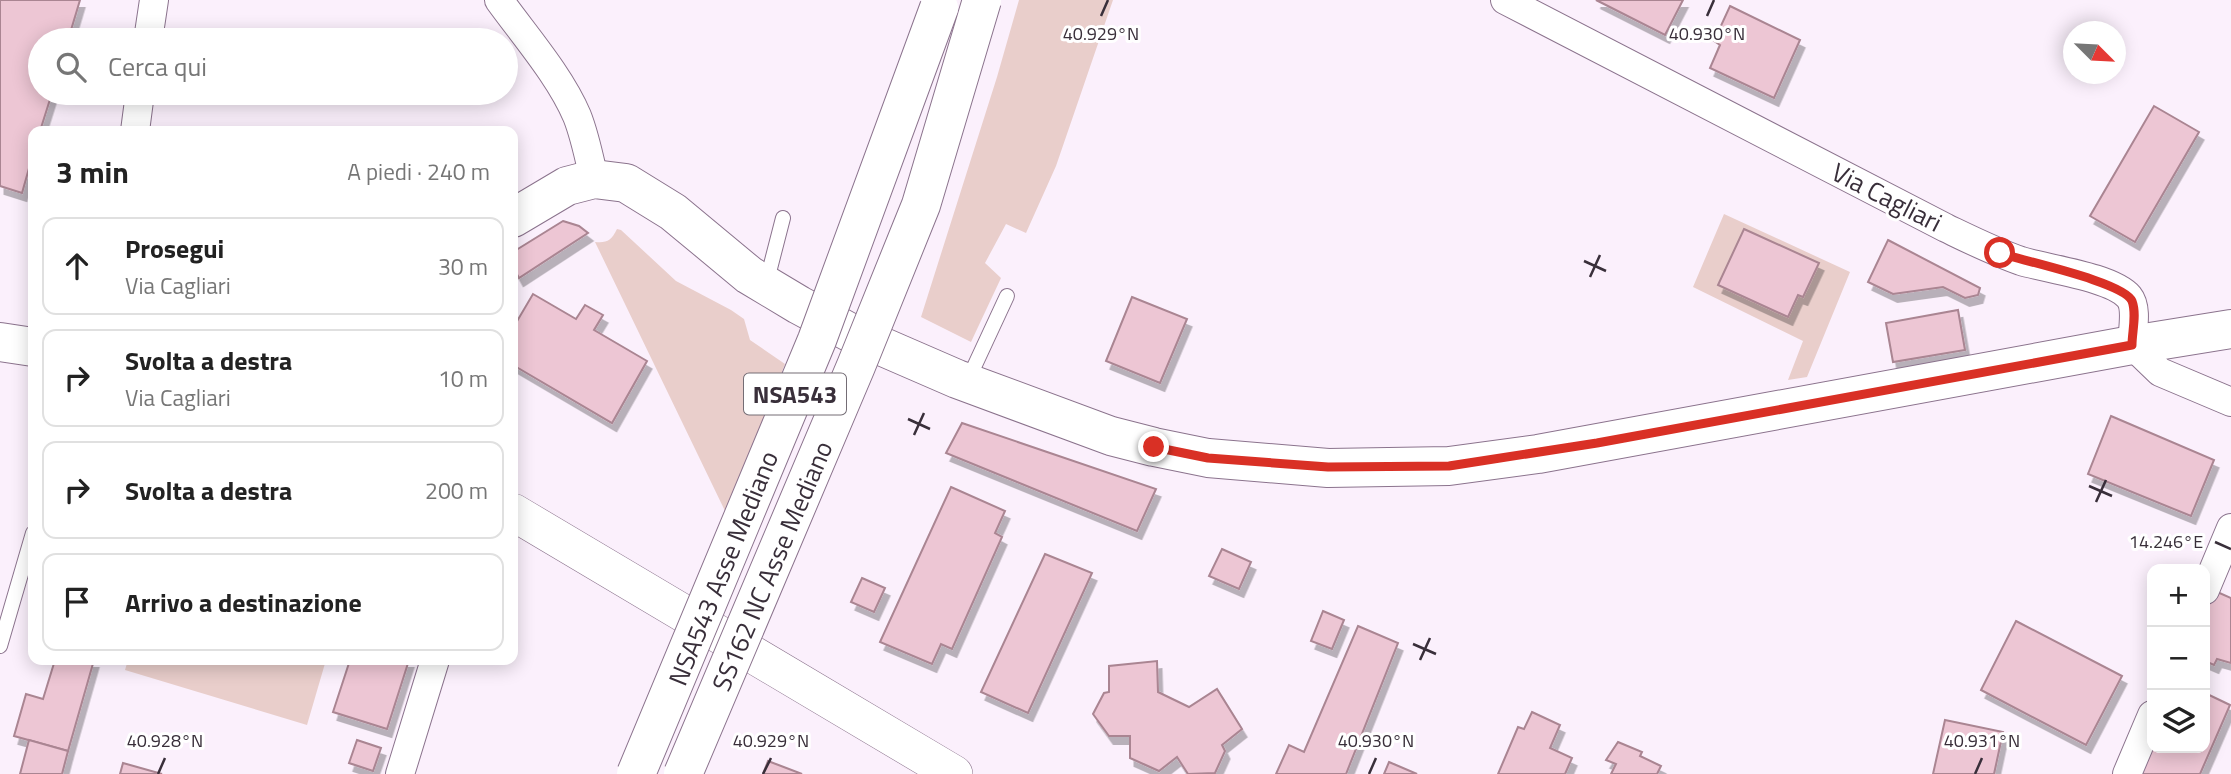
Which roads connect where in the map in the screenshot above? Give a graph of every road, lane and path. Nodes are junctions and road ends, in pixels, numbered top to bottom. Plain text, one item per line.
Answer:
1 (154, 0) edge
2 (499, 0) edge
3 (982, 0) edge
4 (1506, 0) edge
5 (939, 8) dead end
6 (150, 28) edge
7 (138, 105) edge
8 (136, 126) edge
9 (594, 179) junction
10 (518, 215) edge
11 (783, 218) dead end
12 (757, 280) junction
13 (1007, 296) dead end
14 (2231, 329) edge
15 (0, 342) edge
16 (28, 345) edge
17 (2132, 345) junction
18 (967, 383) junction
19 (2231, 402) edge
20 (518, 515) edge
21 (2231, 528) edge
22 (28, 550) edge
23 (2210, 578) edge
24 (0, 646) edge
25 (434, 665) edge
26 (2147, 727) edge
27 (401, 774) edge
28 (636, 774) edge
29 (683, 774) edge
30 (954, 774) edge
31 (2127, 774) edge

1 - 6 street
2 - 9 street
3 - 29 main road, SS162 NC Asse Mediano, bridge
4 - 17 street, Via Cagliari
5 - 28 main road, NSA543 Asse Mediano / NSA543, bridge
7 - 8 street
9 - 10 main road
9 - 12 main road
11 - 12 lane
12 - 18 main road
13 - 18 lane
14 - 17 main road
15 - 16 main road
17 - 18 main road
17 - 19 street
20 - 30 street
21 - 23 street
22 - 24 lane
25 - 27 street
26 - 31 street

